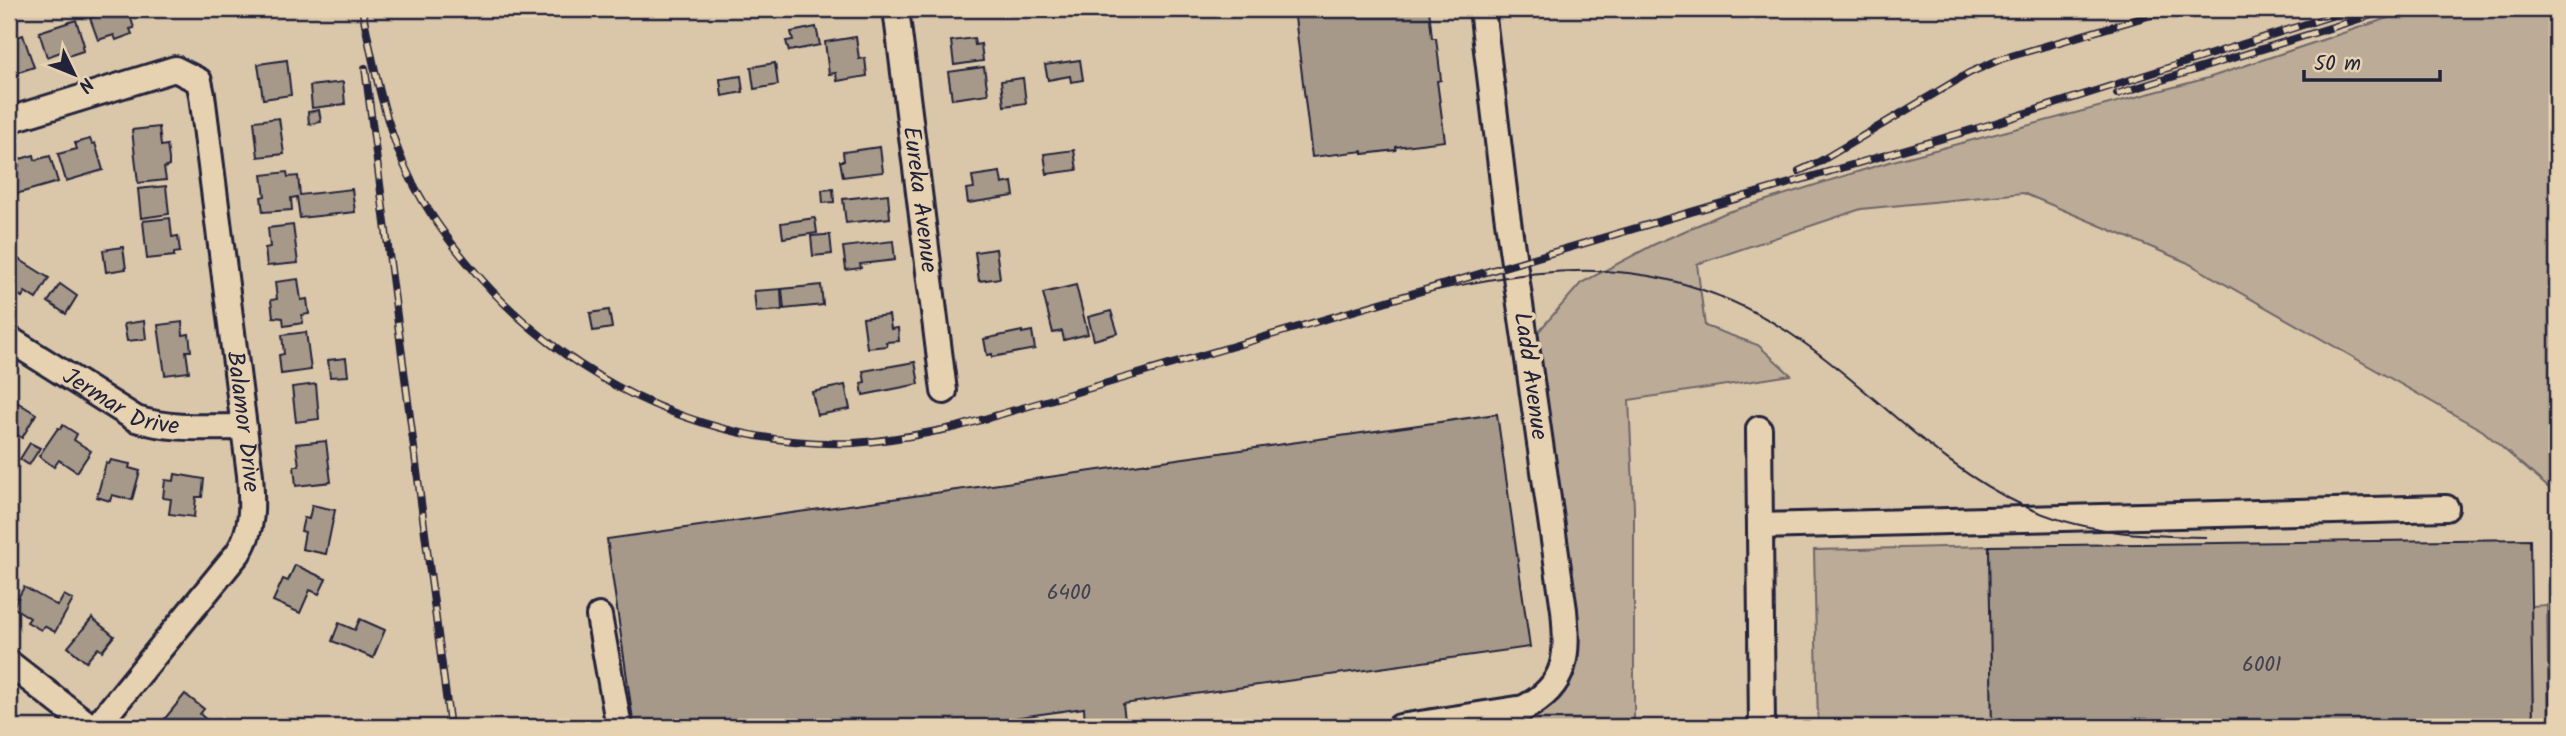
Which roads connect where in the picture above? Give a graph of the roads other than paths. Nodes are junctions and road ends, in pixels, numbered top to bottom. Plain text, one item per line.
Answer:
1 (896, 9) edge
2 (1482, 9) edge
3 (9, 120) edge
4 (9, 340) edge
5 (944, 391) dead end
6 (243, 427) junction
7 (1759, 429) dead end
8 (2446, 508) dead end
9 (1760, 526) junction
10 (599, 616) dead end
11 (9, 663) edge
12 (94, 727) edge
13 (619, 727) edge
14 (1400, 727) edge
15 (1762, 727) edge

1 - 5 street, Eureka Avenue
2 - 14 street, Ladd Avenue
3 - 6 street, Balamor Drive
4 - 6 street, Jermar Drive
6 - 12 street, Balamor Drive
7 - 9 street
8 - 9 street
9 - 15 street
10 - 13 street
11 - 12 street

